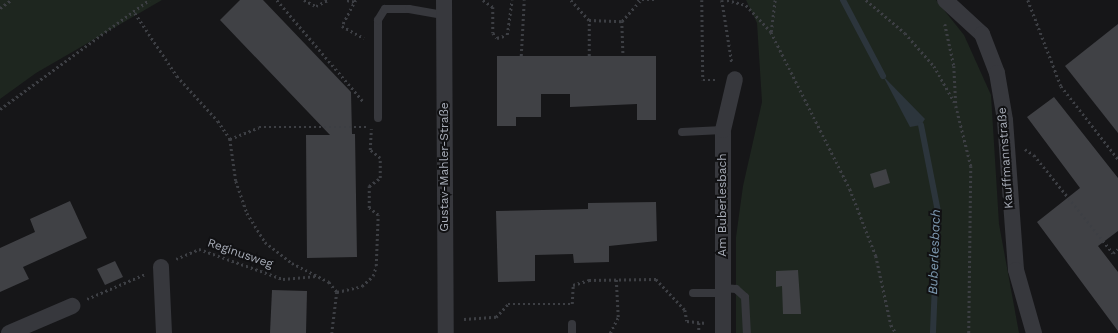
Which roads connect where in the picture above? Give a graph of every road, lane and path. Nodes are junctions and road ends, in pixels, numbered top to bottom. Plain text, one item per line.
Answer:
1 (11, 0) edge
2 (149, 0) edge
3 (277, 0) edge
4 (304, 0) edge
5 (328, 0) edge
6 (347, 0) edge
7 (483, 0) edge
8 (512, 0) edge
9 (524, 0) edge
10 (571, 0) edge
11 (655, 0) edge
12 (702, 0) edge
13 (722, 0) edge
14 (727, 0) edge
15 (775, 0) edge
16 (866, 0) edge
17 (945, 0) edge
18 (1028, 0) edge
19 (356, 1) edge
20 (638, 1) edge
21 (0, 8) edge
22 (444, 8) edge
23 (134, 12) junction
24 (945, 19) dead end
25 (589, 20) junction
26 (622, 21) junction
27 (772, 32) junction
28 (377, 45) junction
29 (521, 56) dead end
30 (589, 56) dead end
31 (623, 56) dead end
32 (735, 80) junction
33 (956, 106) junction
34 (0, 108) edge
35 (378, 118) junction
36 (371, 127) junction
37 (723, 130) junction
38 (682, 132) dead end
39 (230, 139) junction
40 (1007, 148) junction
41 (1118, 159) edge
42 (1118, 249) edge
43 (160, 267) junction
44 (316, 276) junction
45 (616, 279) junction
46 (723, 291) junction
47 (337, 292) junction
48 (693, 293) dead end
49 (72, 306) joint
50 (572, 324) dead end
51 (446, 327) edge
52 (9, 333) edge
53 (164, 333) edge
54 (332, 333) edge
55 (572, 333) edge
56 (610, 333) edge
57 (699, 333) edge
58 (723, 333) edge
59 (747, 333) edge
60 (896, 333) edge
61 (969, 333) edge
62 (1034, 333) edge

1 - 21 path
2 - 23 path
3 - 35 path
4 - 5 path
6 - 19 path
7 - 8 path
9 - 29 path
10 - 25 path
11 - 20 path
12 - 32 path
13 - 32 path
14 - 27 path
15 - 27 path
16 - 33 path
17 - 40 street, Kauffmannstraße
18 - 41 path
19 - 28 path
20 - 26 path
22 - 28 lane
22 - 51 street, Gustav-Mahler-Straße
23 - 34 path
23 - 39 path
24 - 33 path
25 - 26 path
25 - 30 path
26 - 31 path
27 - 60 path
28 - 35 lane
32 - 37 street, Am Buberlesbach
33 - 61 path
35 - 36 path
36 - 39 path
36 - 47 path
37 - 38 lane
37 - 46 street, Am Buberlesbach
39 - 44 path
40 - 42 path
40 - 62 street, Kauffmannstraße
43 - 44 path, Reginusweg
43 - 49 path, Reginusweg
43 - 53 street
44 - 47 path
45 - 51 path
45 - 56 path
45 - 57 path
46 - 48 lane
46 - 58 street, Am Buberlesbach
46 - 59 lane
47 - 54 path
49 - 52 street
50 - 55 lane

